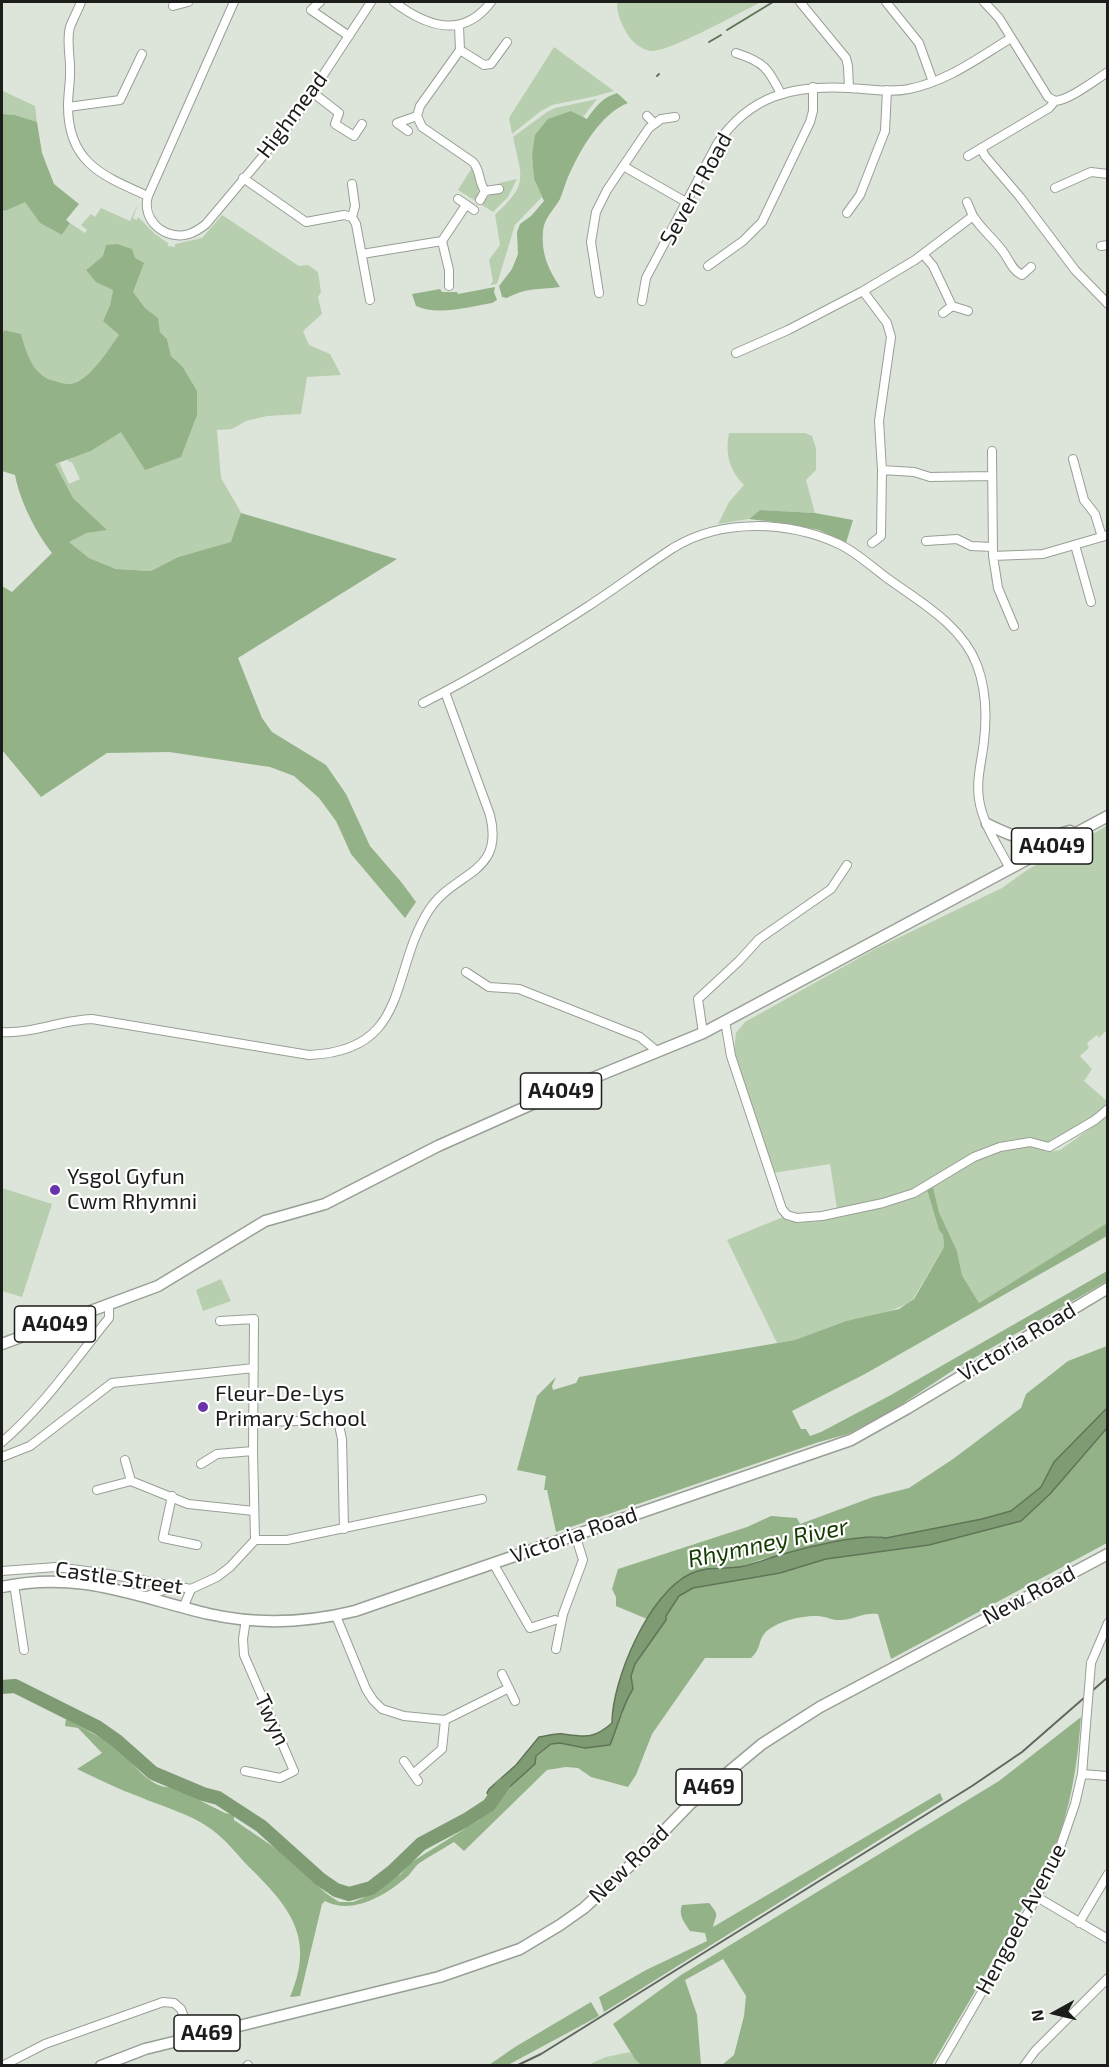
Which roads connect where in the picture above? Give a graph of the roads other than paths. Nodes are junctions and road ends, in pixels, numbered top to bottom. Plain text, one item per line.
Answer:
1 (81, 2) edge
2 (188, 2) edge
3 (234, 2) edge
4 (320, 2) edge
5 (371, 2) edge
6 (394, 2) edge
7 (491, 2) edge
8 (801, 2) edge
9 (886, 2) edge
10 (984, 2) edge
11 (173, 6) dead end
12 (459, 26) junction
13 (349, 36) junction
14 (1011, 38) junction
15 (507, 42) dead end
16 (460, 50) junction
17 (736, 53) dead end
18 (142, 54) dead end
19 (1107, 73) edge
20 (933, 82) junction
21 (813, 87) junction
22 (849, 88) junction
23 (887, 90) junction
24 (312, 92) junction
25 (781, 94) junction
26 (1055, 100) junction
27 (68, 107) junction
28 (417, 116) junction
29 (675, 117) dead end
30 (362, 124) dead end
31 (408, 131) dead end
32 (981, 148) junction
33 (968, 156) dead end
34 (623, 166) junction
35 (1107, 174) edge
36 (243, 178) junction
37 (352, 184) dead end
38 (1055, 188) dead end
39 (499, 189) dead end
40 (485, 191) junction
41 (148, 196) junction
42 (480, 201) dead end
43 (686, 202) junction
44 (967, 202) dead end
45 (466, 205) dead end
46 (848, 213) dead end
47 (973, 216) junction
48 (352, 217) junction
49 (442, 241) junction
50 (362, 254) junction
51 (923, 254) junction
52 (708, 266) dead end
53 (1031, 267) dead end
54 (449, 286) dead end
55 (863, 291) junction
56 (599, 293) dead end
57 (370, 300) dead end
58 (642, 301) dead end
59 (1107, 304) edge
60 (952, 306) junction
61 (968, 310) dead end
62 (943, 313) dead end
63 (736, 353) dead end
64 (992, 451) dead end
65 (1072, 459) dead end
66 (882, 470) junction
67 (992, 476) junction
68 (1105, 536) edge
69 (926, 541) dead end
70 (872, 543) dead end
71 (1075, 545) junction
72 (992, 551) junction
73 (1091, 602) dead end
74 (1014, 626) dead end
75 (445, 692) junction
76 (423, 703) dead end
77 (1107, 816) edge
78 (1094, 823) junction
79 (987, 824) junction
80 (847, 865) dead end
81 (1010, 869) junction
82 (466, 972) dead end
83 (725, 1021) junction
84 (2, 1032) edge
85 (704, 1033) junction
86 (658, 1052) junction
87 (1107, 1109) edge
88 (1107, 1288) edge
89 (109, 1305) junction
90 (220, 1321) dead end
91 (2, 1344) edge
92 (254, 1368) junction
93 (254, 1422) junction
94 (3, 1438) edge
95 (253, 1451) junction
96 (2, 1457) edge
97 (125, 1460) dead end
98 (201, 1464) dead end
99 (131, 1481) junction
100 (97, 1490) dead end
101 (172, 1496) junction
102 (482, 1499) dead end
103 (254, 1511) junction
104 (344, 1529) junction
105 (575, 1534) junction
106 (255, 1540) junction
107 (197, 1545) dead end
108 (1107, 1554) edge
109 (493, 1563) junction
110 (2, 1571) edge
111 (14, 1584) junction
112 (175, 1586) junction
113 (2, 1587) edge
114 (191, 1589) junction
115 (147, 1596) junction
116 (184, 1606) junction
117 (336, 1616) junction
118 (246, 1619) junction
119 (555, 1620) dead end
120 (1107, 1623) edge
121 (556, 1649) dead end
122 (24, 1650) dead end
123 (502, 1674) dead end
124 (509, 1688) junction
125 (515, 1701) dead end
126 (445, 1720) junction
127 (404, 1761) dead end
128 (245, 1771) dead end
129 (1082, 1774) junction
130 (1107, 1776) edge
131 (1107, 1874) edge
132 (1037, 1897) junction
133 (1079, 1923) junction
134 (1107, 1939) edge
135 (1107, 1978) edge
136 (191, 2037) junction
137 (102, 2065) edge
138 (2, 2066) edge
139 (939, 2066) edge
140 (1024, 2066) edge

1 - 27 street
2 - 11 street
3 - 41 street
4 - 13 street
5 - 13 street, Highmead
6 - 12 street
7 - 12 street
8 - 22 street
9 - 20 street
10 - 14 street
12 - 16 street
13 - 24 street, Highmead
14 - 20 street, Severn Road
14 - 26 street
15 - 16 street
16 - 28 street
17 - 25 street
18 - 27 street
19 - 26 street
20 - 23 street, Severn Road
21 - 22 street, Severn Road
21 - 25 street, Severn Road
21 - 52 street
22 - 23 street, Severn Road
23 - 46 street
24 - 30 street
24 - 36 street, Highmead
25 - 43 street, Severn Road
26 - 32 street
27 - 41 street
28 - 31 street
28 - 40 street
29 - 34 street
32 - 33 street
32 - 59 street
34 - 43 street
34 - 56 street
35 - 38 street
36 - 41 street, Highmead
36 - 48 street
37 - 48 street
39 - 40 street
40 - 42 street
43 - 58 street, Severn Road
44 - 47 street
45 - 49 street
47 - 51 street
47 - 53 street
48 - 50 street
49 - 50 street
49 - 54 street
50 - 57 street
51 - 55 street
51 - 60 street
55 - 63 street
55 - 66 street
60 - 61 street
60 - 62 street
64 - 67 street
65 - 68 street
66 - 67 street
66 - 70 street
67 - 72 street
68 - 71 street
69 - 72 street
71 - 72 street
71 - 73 street
72 - 74 street
75 - 76 street
75 - 79 street
75 - 84 street
77 - 78 main road, A4049
78 - 79 main road
78 - 81 main road, A4049
79 - 81 street
80 - 85 street
81 - 83 main road, A4049
82 - 86 street
83 - 85 main road, A4049
83 - 87 street
85 - 86 main road, A4049
86 - 89 main road, A4049
88 - 105 main road, Victoria Road
89 - 91 main road, A4049
89 - 94 street
90 - 92 street
92 - 93 street
92 - 96 street
93 - 95 street
93 - 104 street
95 - 98 street
95 - 103 street
97 - 99 street
99 - 100 street
99 - 101 street
101 - 103 street
101 - 107 street
102 - 104 street
103 - 106 street
104 - 106 street
105 - 109 main road, Victoria Road
105 - 121 street
106 - 114 street, Castle Street
108 - 136 main road, New Road / A469
109 - 117 main road, Victoria Road
109 - 119 street
110 - 112 street, Castle Street
111 - 113 main road, Victoria Road
111 - 115 main road, Victoria Road
111 - 122 street
112 - 114 street, Castle Street
112 - 115 street
114 - 116 street
115 - 116 main road, Victoria Road
116 - 118 main road, Victoria Road
117 - 118 main road, Victoria Road
117 - 126 street
118 - 128 street, Twyn
120 - 129 street, Hengoed Avenue, bridge
123 - 124 street
124 - 125 street
124 - 126 street
126 - 127 street
129 - 130 street
129 - 132 street, Hengoed Avenue
131 - 133 street
132 - 133 street
132 - 139 street, Hengoed Avenue
133 - 134 street
135 - 140 street
136 - 137 main road, New Road / A469
136 - 138 street

